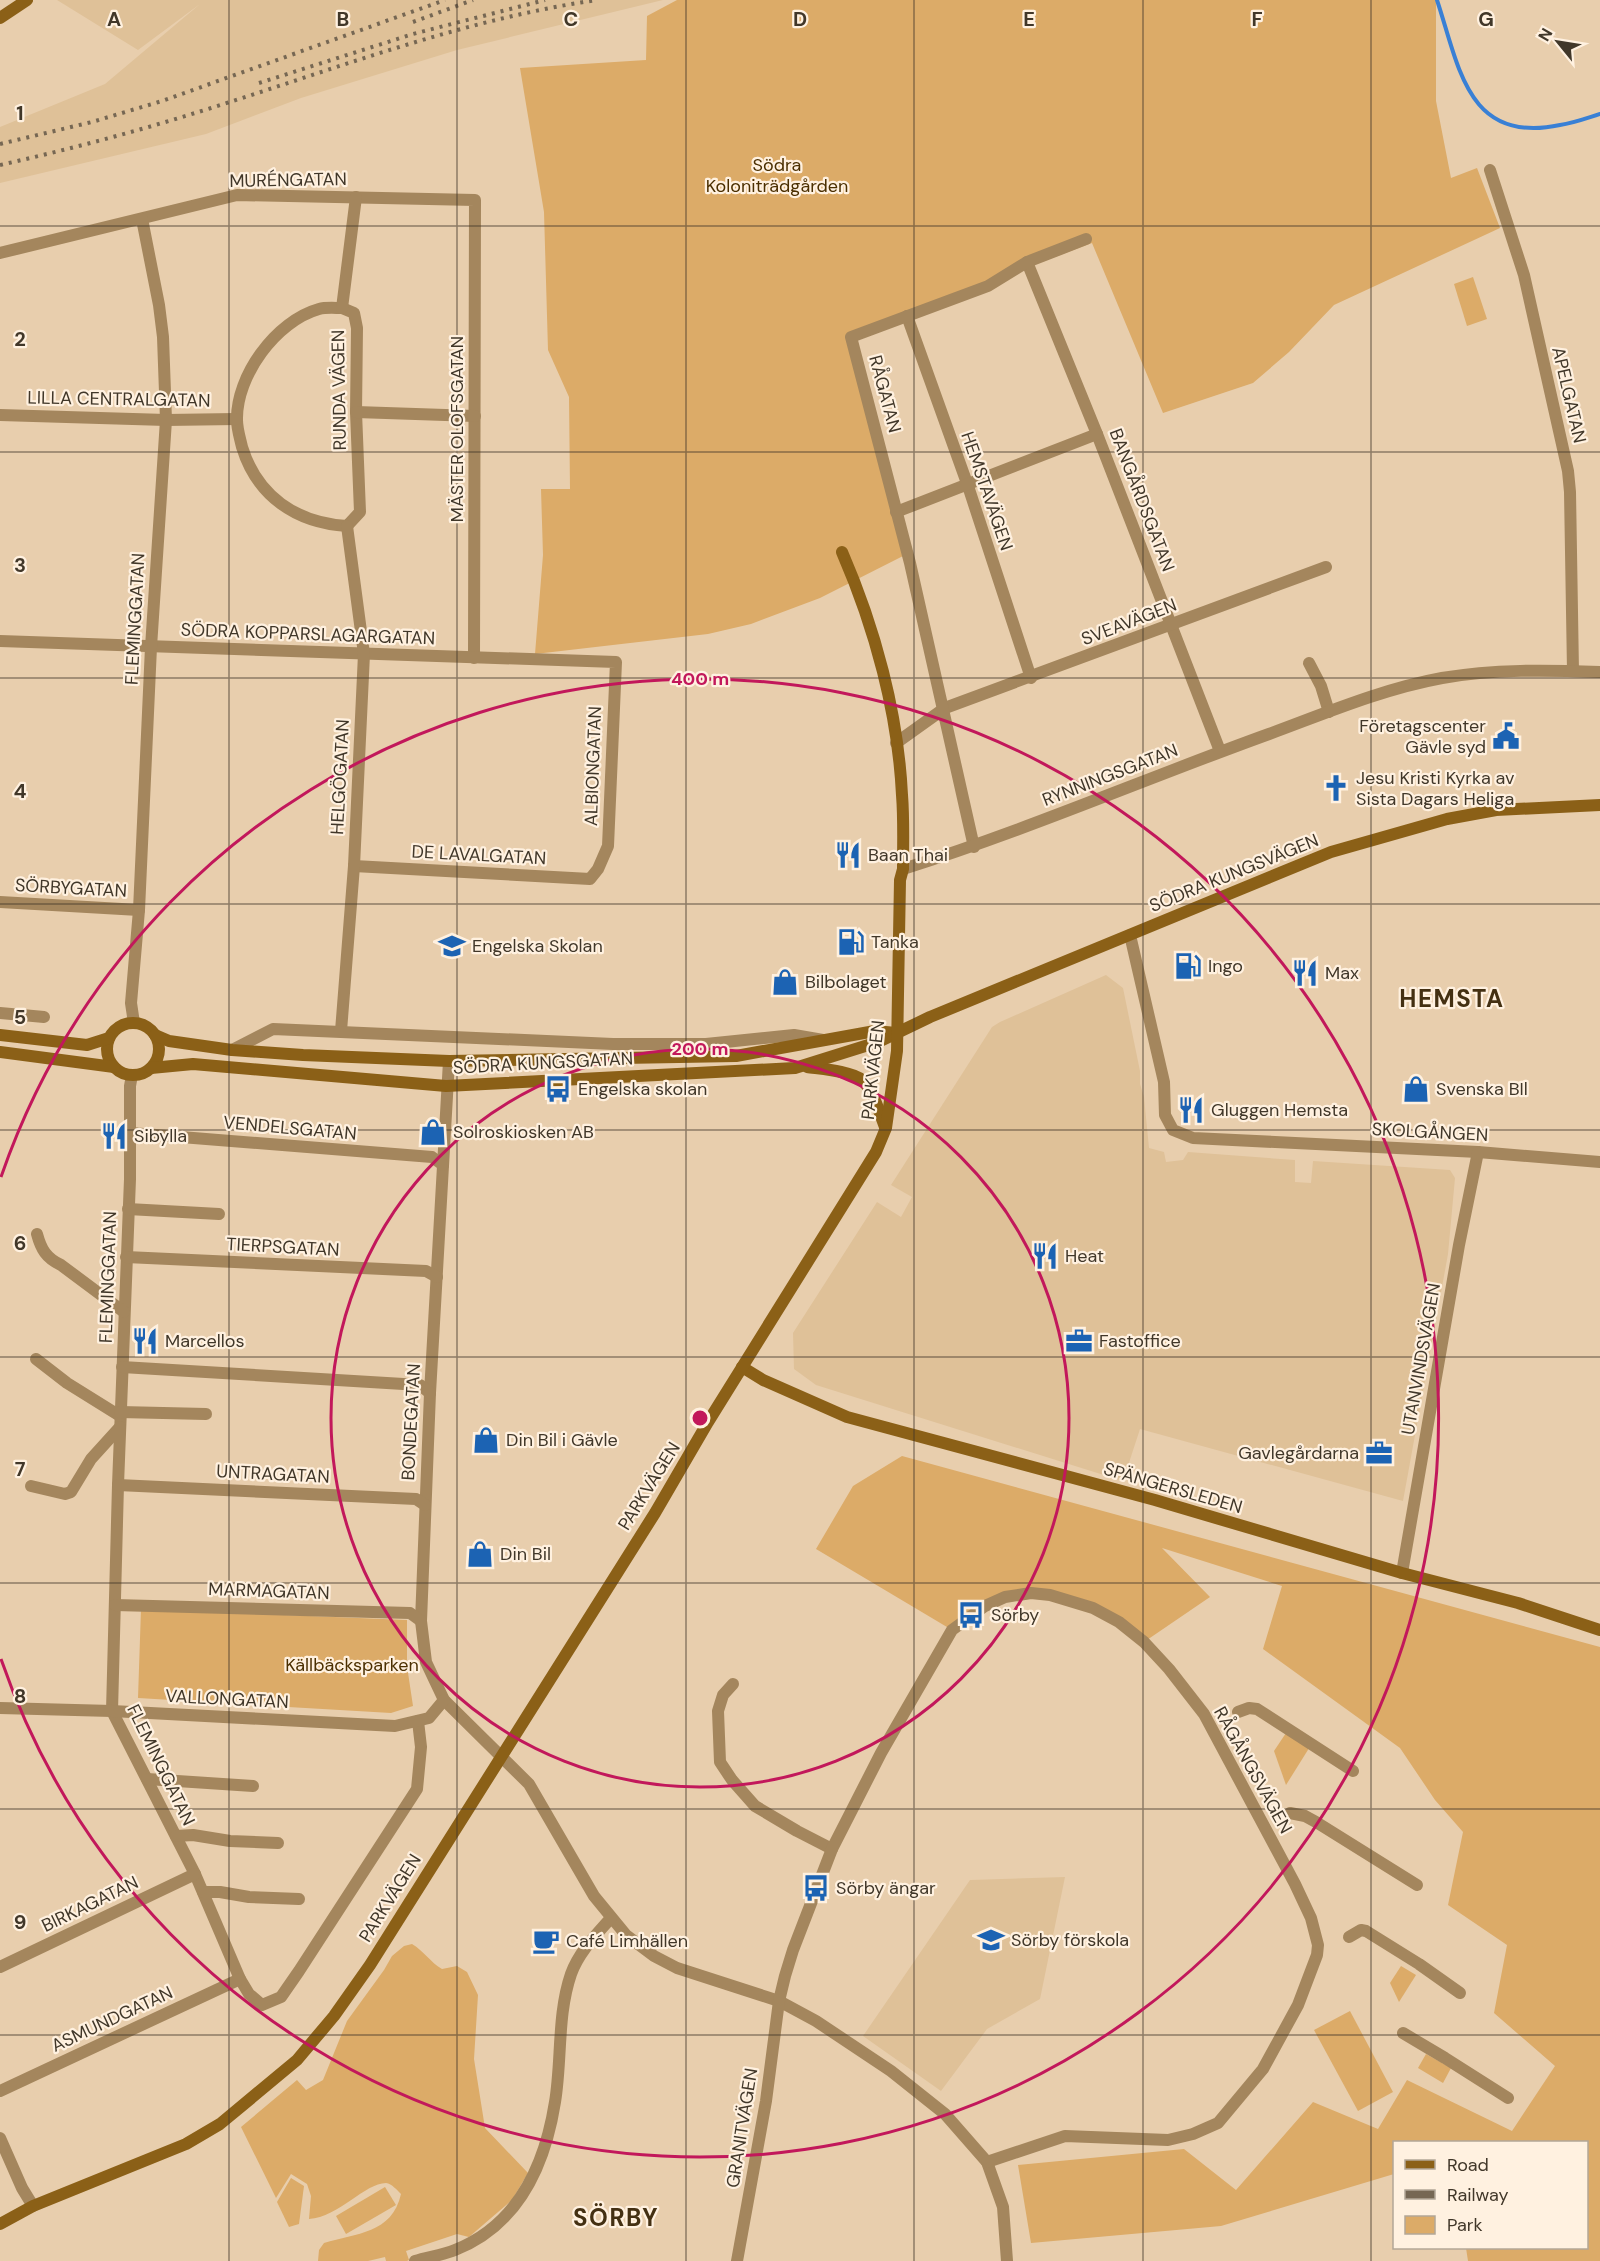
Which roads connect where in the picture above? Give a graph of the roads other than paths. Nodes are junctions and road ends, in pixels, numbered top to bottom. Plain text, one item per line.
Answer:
1 (27, 0) edge
2 (0, 18) edge
3 (1490, 170) dead end
4 (356, 197) junction
5 (475, 200) joint
6 (142, 219) junction
7 (1086, 239) dead end
8 (0, 253) edge
9 (1027, 262) junction
10 (342, 308) junction
11 (907, 316) junction
12 (356, 412) junction
13 (0, 415) edge
14 (475, 416) junction
15 (236, 419) junction
16 (166, 420) junction
17 (1097, 434) junction
18 (968, 486) junction
19 (896, 512) junction
20 (347, 526) junction
21 (842, 552) dead end
22 (1326, 567) dead end
23 (1172, 625) junction
24 (0, 641) edge
25 (151, 647) junction
26 (364, 654) junction
27 (474, 658) junction
28 (616, 662) joint
29 (1309, 663) dead end
30 (1573, 671) junction
31 (1600, 672) edge
32 (1031, 678) junction
33 (945, 708) junction
34 (1329, 711) junction
35 (896, 743) junction
36 (1220, 751) junction
37 (1600, 805) edge
38 (974, 847) junction
39 (354, 866) junction
40 (598, 869) joint
41 (903, 869) junction
42 (0, 902) edge
43 (139, 910) junction
44 (1130, 935) junction
45 (0, 1013) edge
46 (44, 1017) dead end
47 (134, 1023) junction
48 (341, 1031) junction
49 (897, 1033) junction
50 (0, 1035) edge
51 (155, 1035) junction
52 (110, 1038) junction
53 (827, 1041) junction
54 (232, 1050) junction
55 (0, 1052) edge
56 (449, 1061) junction
57 (803, 1066) junction
58 (114, 1067) junction
59 (151, 1068) junction
60 (132, 1075) junction
61 (446, 1086) junction
62 (886, 1128) junction
63 (131, 1133) junction
64 (1478, 1152) junction
65 (1600, 1162) edge
66 (443, 1165) junction
67 (128, 1209) junction
68 (219, 1214) dead end
69 (37, 1234) dead end
70 (126, 1257) junction
71 (437, 1277) junction
72 (124, 1312) junction
73 (36, 1359) dead end
74 (742, 1367) junction
75 (122, 1368) junction
76 (430, 1393) junction
77 (206, 1414) dead end
78 (120, 1418) junction
79 (118, 1485) junction
80 (31, 1486) dead end
81 (425, 1505) junction
82 (1402, 1573) junction
83 (115, 1605) junction
84 (421, 1621) junction
85 (1600, 1630) edge
86 (733, 1684) dead end
87 (444, 1700) junction
88 (0, 1708) edge
89 (112, 1711) junction
90 (1238, 1712) dead end
91 (418, 1721) junction
92 (501, 1755) junction
93 (1353, 1771) dead end
94 (147, 1779) junction
95 (253, 1786) dead end
96 (1290, 1813) dead end
97 (176, 1836) junction
98 (278, 1843) dead end
99 (832, 1849) junction
100 (195, 1874) junction
101 (1417, 1885) dead end
102 (203, 1892) junction
103 (299, 1899) dead end
104 (611, 1918) junction
105 (1349, 1937) dead end
106 (0, 1967) edge
107 (240, 1979) junction
108 (1460, 1994) dead end
109 (779, 2001) junction
110 (1403, 2033) dead end
111 (0, 2091) edge
112 (1508, 2098) dead end
113 (0, 2138) edge
114 (987, 2162) junction
115 (33, 2206) junction
116 (0, 2224) edge
117 (415, 2261) edge
118 (737, 2261) edge
119 (1007, 2261) edge

1 - 2 main road
3 - 30 street, APELGATAN
4 - 5 street, MURÉNGATAN
4 - 6 street, MURÉNGATAN
4 - 10 street
5 - 14 street, MÄSTER OLOFSGATAN
6 - 8 street, MURÉNGATAN
6 - 16 street, FLEMINGGATAN
7 - 9 street, RÅGATAN
9 - 11 street, RÅGATAN
9 - 17 street, BANGÅRDSGATAN
10 - 12 street, RUNDA VÄGEN
10 - 15 street, RUNDA VÄGEN
11 - 18 street, HEMSTAVÄGEN
11 - 19 street, RÅGATAN
12 - 14 street
12 - 20 street, RUNDA VÄGEN
13 - 16 street, LILLA CENTRALGATAN
14 - 27 street, MÄSTER OLOFSGATAN
15 - 16 street, LILLA CENTRALGATAN
15 - 20 street, RUNDA VÄGEN
16 - 25 street, FLEMINGGATAN
17 - 18 street
17 - 23 street, BANGÅRDSGATAN
18 - 19 street
18 - 32 street, HEMSTAVÄGEN
19 - 33 street, RÅGATAN
20 - 26 street, HELGÖGATAN
21 - 35 main road, PARKVÄGEN
22 - 23 street, SVEAVÄGEN
23 - 32 street, SVEAVÄGEN
23 - 36 street, BANGÅRDSGATAN
24 - 25 street, SÖDRA KOPPARSLAGARGATAN
25 - 26 street, SÖDRA KOPPARSLAGARGATAN
25 - 43 street, FLEMINGGATAN
26 - 27 street, SÖDRA KOPPARSLAGARGATAN
26 - 39 street, HELGÖGATAN
27 - 28 street, SÖDRA KOPPARSLAGARGATAN
28 - 40 street, ALBIONGATAN
29 - 34 street
30 - 31 street, RYNNINGSGATAN
30 - 34 street, RYNNINGSGATAN
32 - 33 street, SVEAVÄGEN
33 - 35 street
33 - 38 street, RÅGATAN
34 - 36 street, RYNNINGSGATAN
35 - 41 main road, PARKVÄGEN
36 - 38 street, RYNNINGSGATAN
37 - 44 main road, SÖDRA KUNGSVÄGEN
38 - 41 street, RYNNINGSGATAN
39 - 40 street, DE LAVALGATAN
39 - 48 street, HELGÖGATAN
41 - 49 main road, PARKVÄGEN
42 - 43 street, SÖRBYGATAN
43 - 47 street, FLEMINGGATAN
44 - 49 main road, SÖDRA KUNGSVÄGEN
44 - 64 street, SKOLGÅNGEN
45 - 46 street
47 - 51 main road, SÖDRA KUNGSGATAN
47 - 52 main road
48 - 53 street, SÖDRA KUNGSGATAN
48 - 54 street, SÖDRA KUNGSGATAN
49 - 53 main road, SÖDRA KUNGSGATAN
49 - 57 main road, SÖDRA KUNGSGATAN
49 - 62 main road, PARKVÄGEN
50 - 52 main road
51 - 54 main road, SÖDRA KUNGSGATAN
51 - 59 main road
52 - 58 main road
53 - 56 main road, SÖDRA KUNGSGATAN
54 - 56 main road, SÖDRA KUNGSGATAN
55 - 58 main road
56 - 61 street, BONDEGATAN
57 - 61 main road, SÖDRA KUNGSGATAN
57 - 62 main road
58 - 60 main road
59 - 60 main road, SÖDRA KUNGSGATAN
59 - 61 main road, SÖDRA KUNGSGATAN
60 - 63 street, FLEMINGGATAN
61 - 66 street, BONDEGATAN
62 - 74 main road, PARKVÄGEN
63 - 66 street, VENDELSGATAN
63 - 67 street, FLEMINGGATAN
64 - 65 street, SKOLGÅNGEN
64 - 82 street, UTANVINDSVÄGEN
66 - 71 street, BONDEGATAN
67 - 68 street
67 - 70 street, FLEMINGGATAN
69 - 72 street
70 - 71 street, TIERPSGATAN
70 - 72 street, FLEMINGGATAN
71 - 76 street, BONDEGATAN
72 - 75 street, FLEMINGGATAN
73 - 78 street
74 - 82 main road, SPÄNGERSLEDEN
74 - 92 main road, PARKVÄGEN
75 - 76 street
75 - 78 street, FLEMINGGATAN
76 - 81 street, BONDEGATAN
77 - 78 street
78 - 79 street, FLEMINGGATAN
78 - 80 street
79 - 81 street, UNTRAGATAN
79 - 83 street, FLEMINGGATAN
81 - 84 street, BONDEGATAN
82 - 85 main road, SPÄNGERSLEDEN
83 - 84 street, MARMAGATAN
83 - 89 street, FLEMINGGATAN
84 - 87 street, BONDEGATAN
86 - 99 street
87 - 91 street, VALLONGATAN
87 - 92 street, BONDEGATAN
88 - 89 street, VALLONGATAN
89 - 91 street, VALLONGATAN
89 - 94 street, FLEMINGGATAN
90 - 93 street
91 - 107 street, FLEMINGGATAN
92 - 104 street, BONDEGATAN
92 - 115 main road, PARKVÄGEN
94 - 95 street
94 - 97 street, FLEMINGGATAN
96 - 101 street
97 - 98 street
97 - 100 street, FLEMINGGATAN
99 - 109 street, RÅGÅNGSVÄGEN
99 - 114 street, RÅGÅNGSVÄGEN
100 - 102 street, FLEMINGGATAN
100 - 106 street, BIRKAGATAN
102 - 103 street
102 - 107 street, FLEMINGGATAN
104 - 109 street, BONDEGATAN
104 - 117 street
105 - 108 street
107 - 111 street, ASMUNDGATAN
109 - 114 street, BONDEGATAN
109 - 118 street, GRANITVÄGEN
110 - 112 street
113 - 115 street
114 - 119 street
115 - 116 main road, PARKVÄGEN

